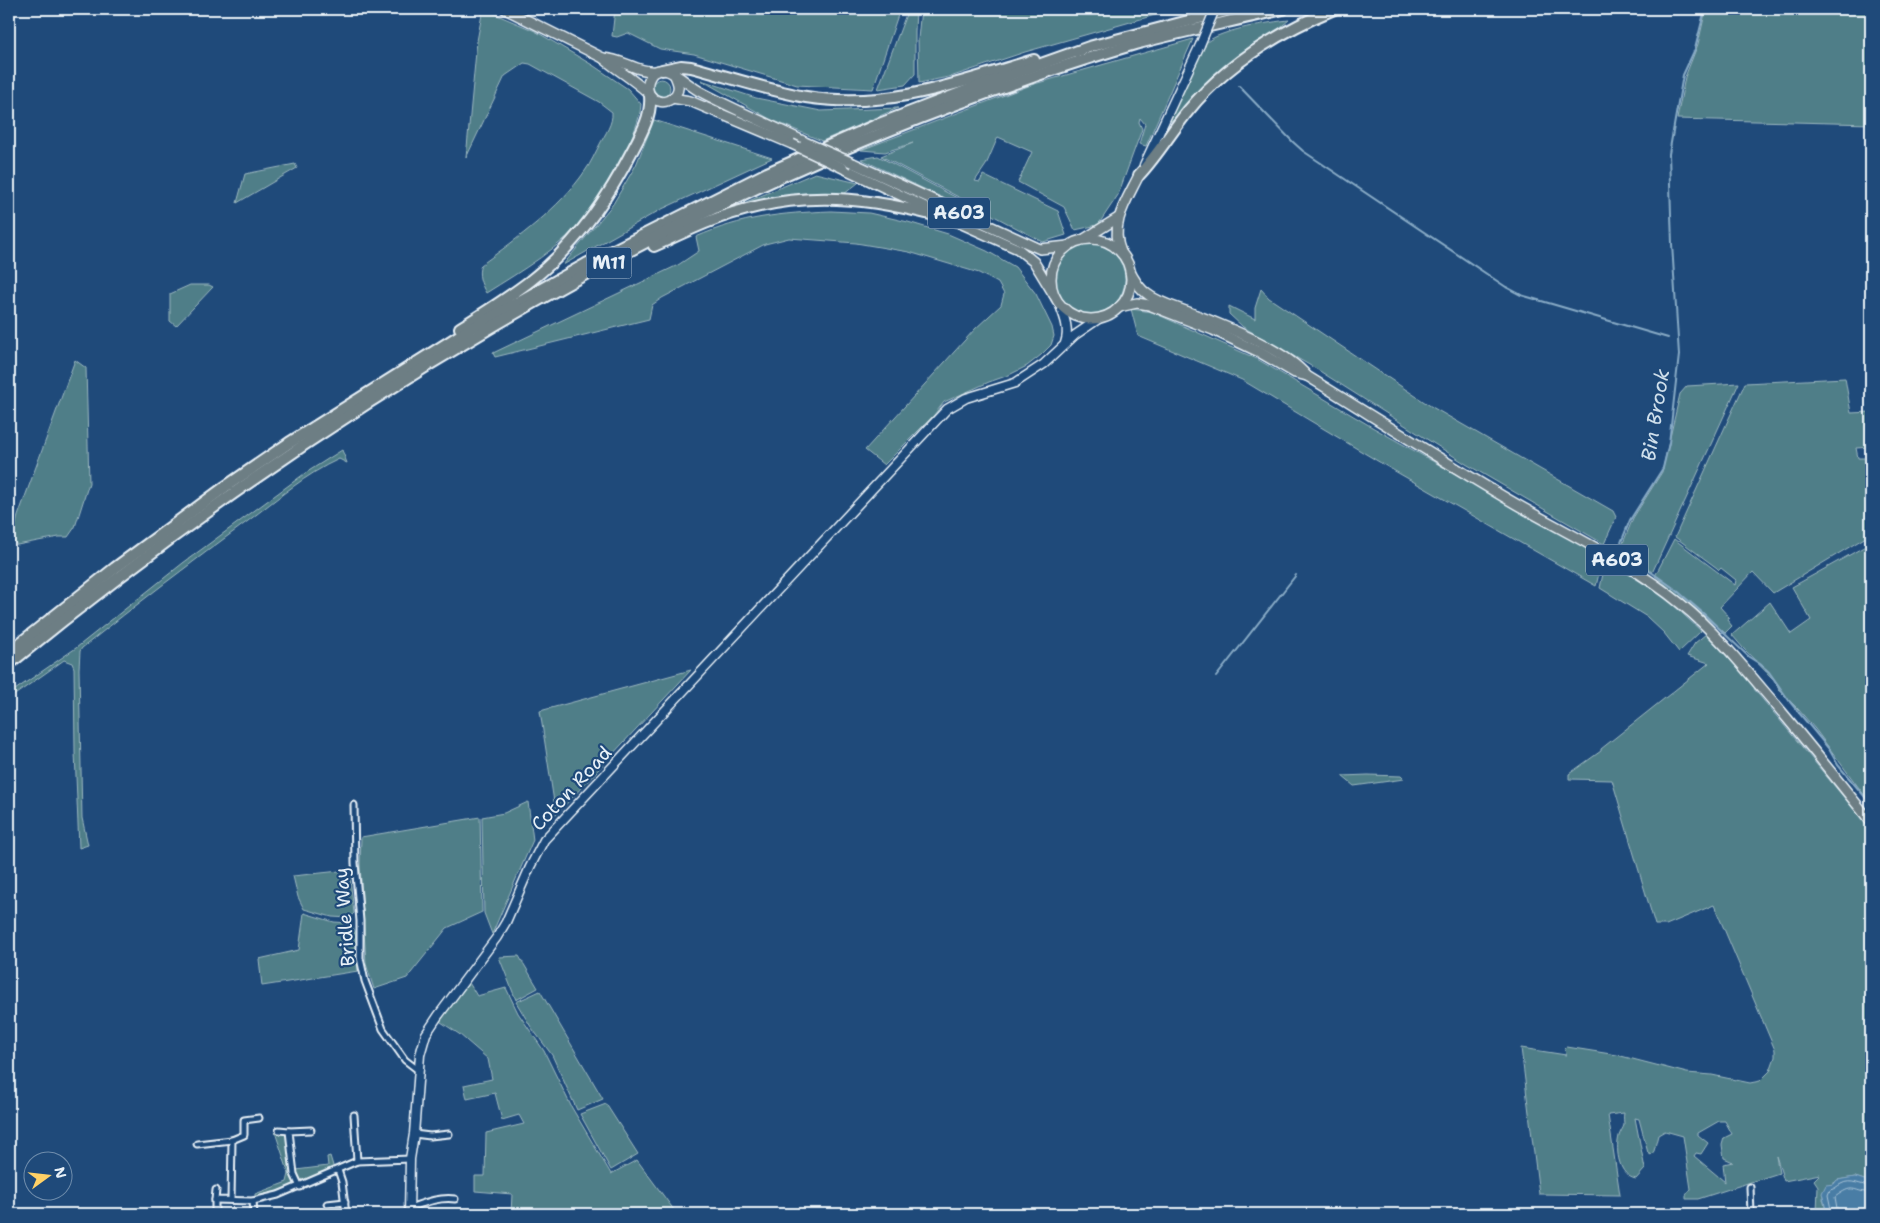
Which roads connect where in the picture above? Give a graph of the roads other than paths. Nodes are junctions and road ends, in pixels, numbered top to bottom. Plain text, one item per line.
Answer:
1 (505, 9) edge
2 (1215, 9) edge
3 (1234, 9) edge
4 (1283, 9) edge
5 (1334, 9) edge
6 (1089, 47) junction
7 (603, 58) junction
8 (660, 71) junction
9 (675, 76) junction
10 (650, 95) junction
11 (672, 98) junction
12 (1139, 175) junction
13 (1118, 218) junction
14 (953, 220) junction
15 (1081, 240) junction
16 (1068, 246) junction
17 (1123, 255) junction
18 (1130, 272) junction
19 (581, 278) junction
20 (1057, 299) junction
21 (1118, 308) junction
22 (1100, 318) junction
23 (1064, 344) junction
24 (1307, 376) junction
25 (374, 389) junction
26 (9, 652) edge
27 (9, 664) edge
28 (354, 805) dead end
29 (1871, 822) edge
30 (418, 1070) junction
31 (354, 1115) dead end
32 (259, 1118) dead end
33 (279, 1130) dead end
34 (311, 1130) dead end
35 (289, 1131) junction
36 (414, 1134) junction
37 (449, 1134) dead end
38 (232, 1140) junction
39 (197, 1144) dead end
40 (410, 1159) junction
41 (358, 1161) junction
42 (338, 1170) junction
43 (300, 1186) junction
44 (1750, 1187) dead end
45 (216, 1190) dead end
46 (455, 1199) dead end
47 (216, 1200) junction
48 (231, 1200) junction
49 (253, 1201) junction
50 (345, 1202) junction
51 (327, 1204) dead end
52 (215, 1210) dead end
53 (409, 1211) edge
54 (254, 1214) edge
55 (346, 1214) edge
56 (1752, 1214) edge

1 - 7 main road
2 - 12 street, bridge
3 - 6 highway, M11
4 - 19 highway, M11
5 - 12 highway
6 - 8 highway
6 - 25 highway, M11
7 - 8 main road
7 - 10 main road
8 - 9 main road
8 - 10 main road
9 - 11 main road
9 - 16 main road, A603, bridge
10 - 11 main road
10 - 25 highway
11 - 14 main road, A603, bridge
12 - 13 main road
13 - 15 main road
13 - 17 main road
14 - 19 highway
14 - 20 main road, A603
15 - 16 main road
15 - 17 main road
16 - 20 main road
17 - 18 main road
18 - 21 main road
18 - 24 main road, A603
19 - 27 highway, M11
20 - 22 main road
20 - 23 street
21 - 22 main road
21 - 24 main road, A603
22 - 23 street, Coton Road
23 - 30 street, Coton Road
24 - 29 main road, A603
25 - 26 highway, M11
28 - 30 street, Bridle Way
30 - 36 street, Coton Road
31 - 41 street
32 - 38 street
33 - 35 street
34 - 35 street
35 - 43 street
36 - 37 street
36 - 40 street, Coton Road
38 - 39 street
38 - 48 street
40 - 41 street
40 - 53 street, Coton Road
41 - 42 street
42 - 43 street
42 - 50 street
43 - 49 street
44 - 56 street
45 - 47 street
46 - 53 street
47 - 48 street
47 - 52 street
48 - 49 street
49 - 54 street
50 - 51 street
50 - 55 street

